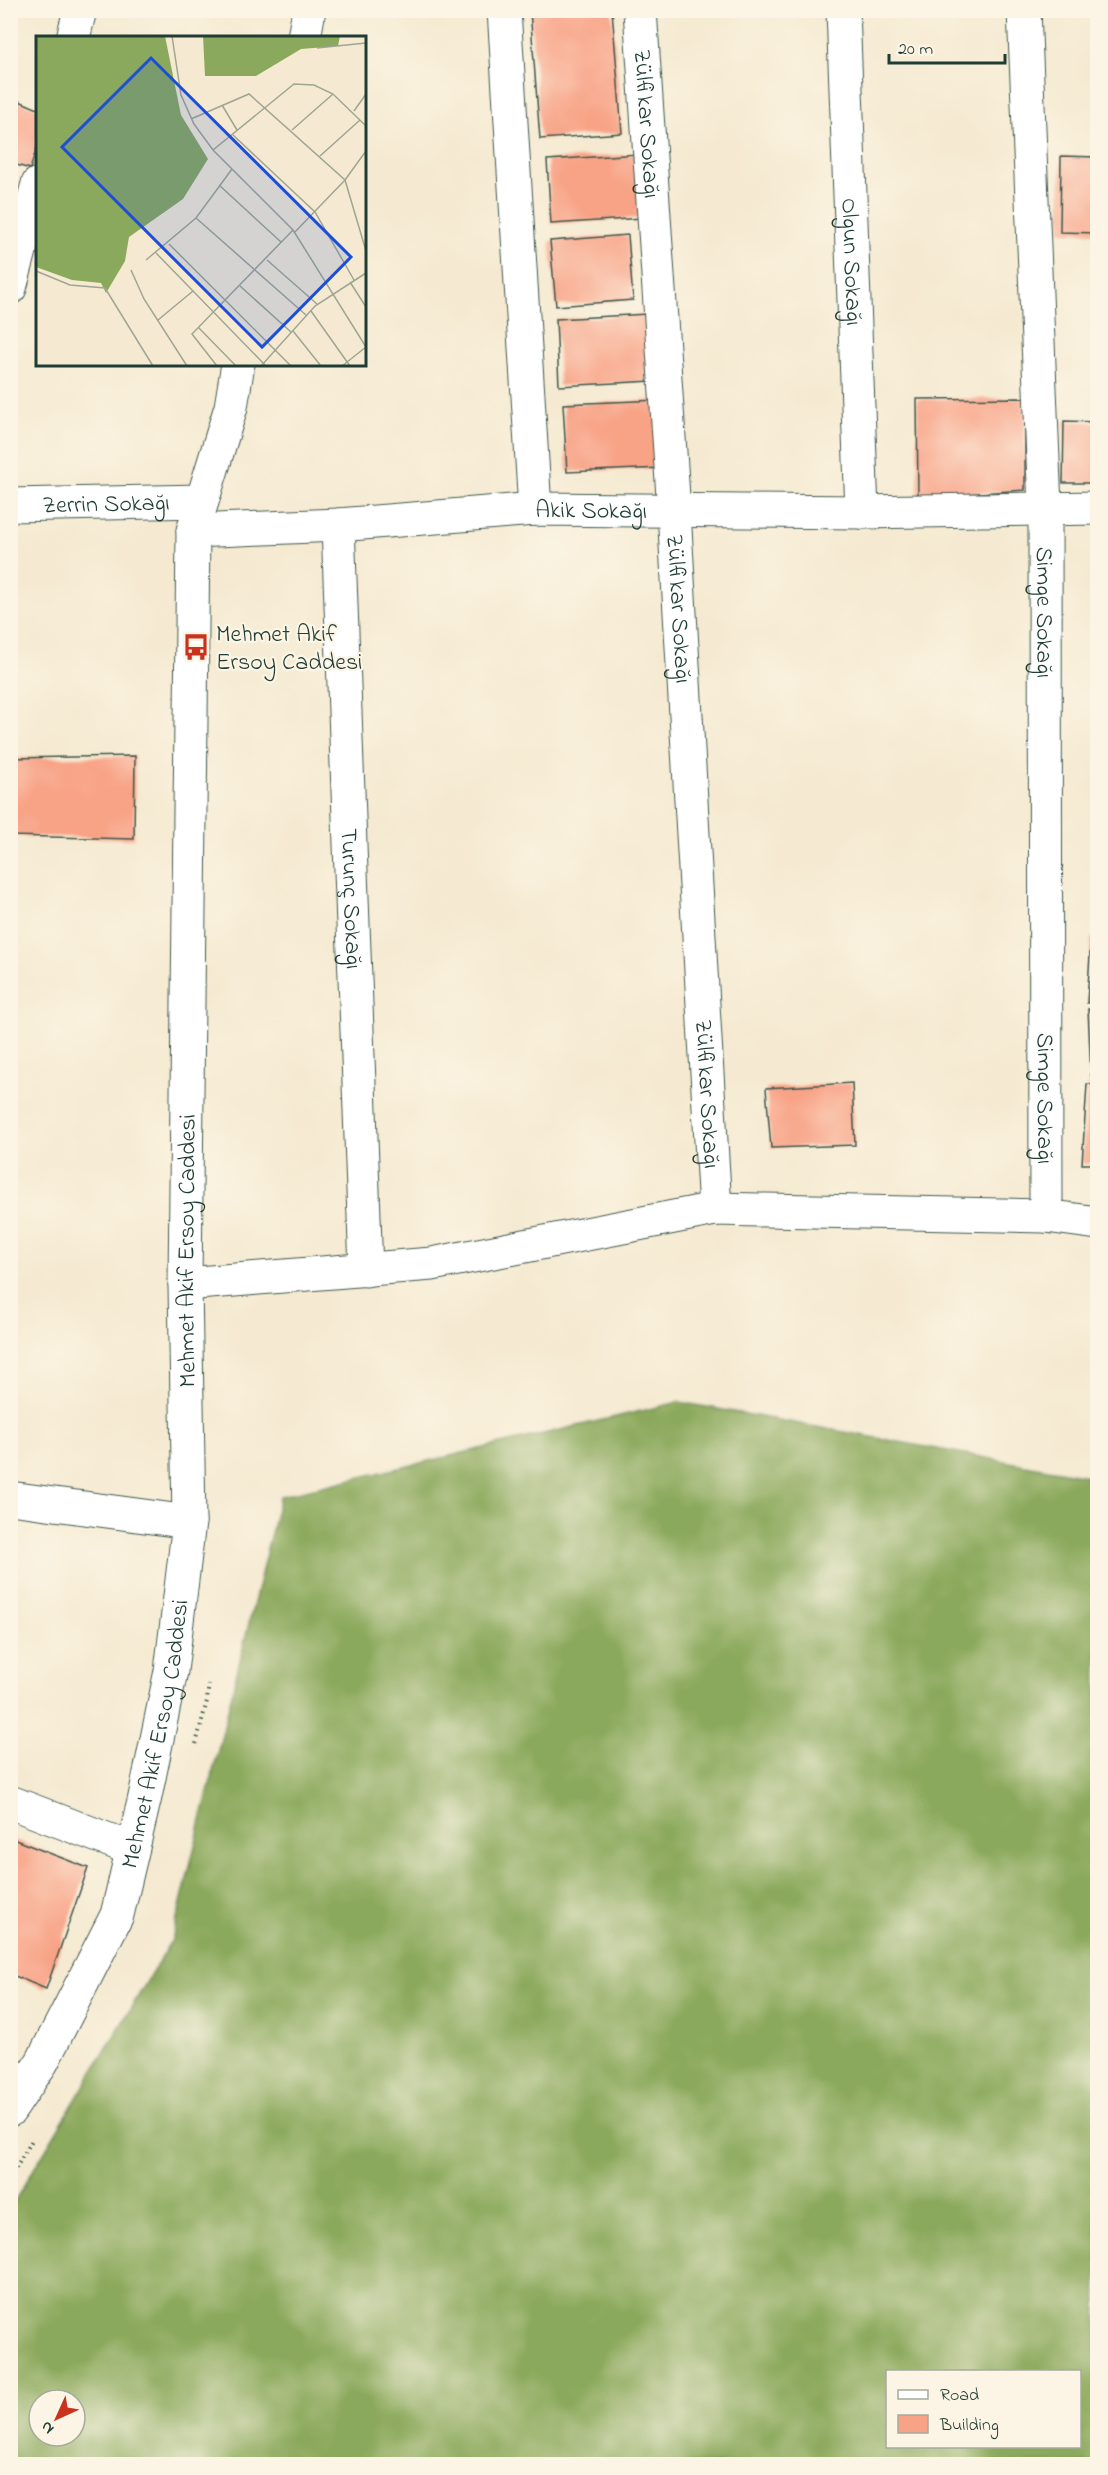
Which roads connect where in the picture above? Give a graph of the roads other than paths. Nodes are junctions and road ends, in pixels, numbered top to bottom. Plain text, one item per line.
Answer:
1 (80, 10) edge
2 (309, 10) edge
3 (504, 10) edge
4 (640, 10) edge
5 (843, 10) edge
6 (1024, 10) edge
7 (74, 36) edge
8 (304, 36) edge
9 (36, 191) edge
10 (10, 288) edge
11 (238, 366) edge
12 (10, 505) edge
13 (1045, 507) junction
14 (1098, 508) edge
15 (535, 509) junction
16 (674, 511) junction
17 (862, 512) junction
18 (197, 516) junction
19 (338, 525) junction
20 (715, 1209) junction
21 (1046, 1216) junction
22 (1098, 1223) edge
23 (366, 1270) junction
24 (185, 1284) junction
25 (10, 1498) edge
26 (189, 1522) junction
27 (10, 1802) edge
28 (132, 1850) junction
29 (10, 2110) edge

1 - 7 street
2 - 8 street
3 - 15 street
4 - 16 street, Zülfikar Sokağı
5 - 17 street, Olgun Sokağı
6 - 13 street, Simge Sokağı
9 - 10 street
11 - 18 street, Mehmet Akif Ersoy Caddesi
12 - 18 street, Zerrin Sokağı
13 - 14 street, Akik Sokağı
13 - 17 street, Akik Sokağı
13 - 21 street, Simge Sokağı
15 - 16 street, Akik Sokağı
15 - 19 street, Akik Sokağı
16 - 17 street, Akik Sokağı
16 - 20 street, Zülfikar Sokağı
18 - 19 street, Akik Sokağı
18 - 24 street, Mehmet Akif Ersoy Caddesi
19 - 23 street, Turunç Sokağı
20 - 21 street
20 - 23 street
21 - 22 street
23 - 24 street
24 - 26 street, Mehmet Akif Ersoy Caddesi
25 - 26 street
26 - 28 street, Mehmet Akif Ersoy Caddesi
27 - 28 street
28 - 29 street, Mehmet Akif Ersoy Caddesi

